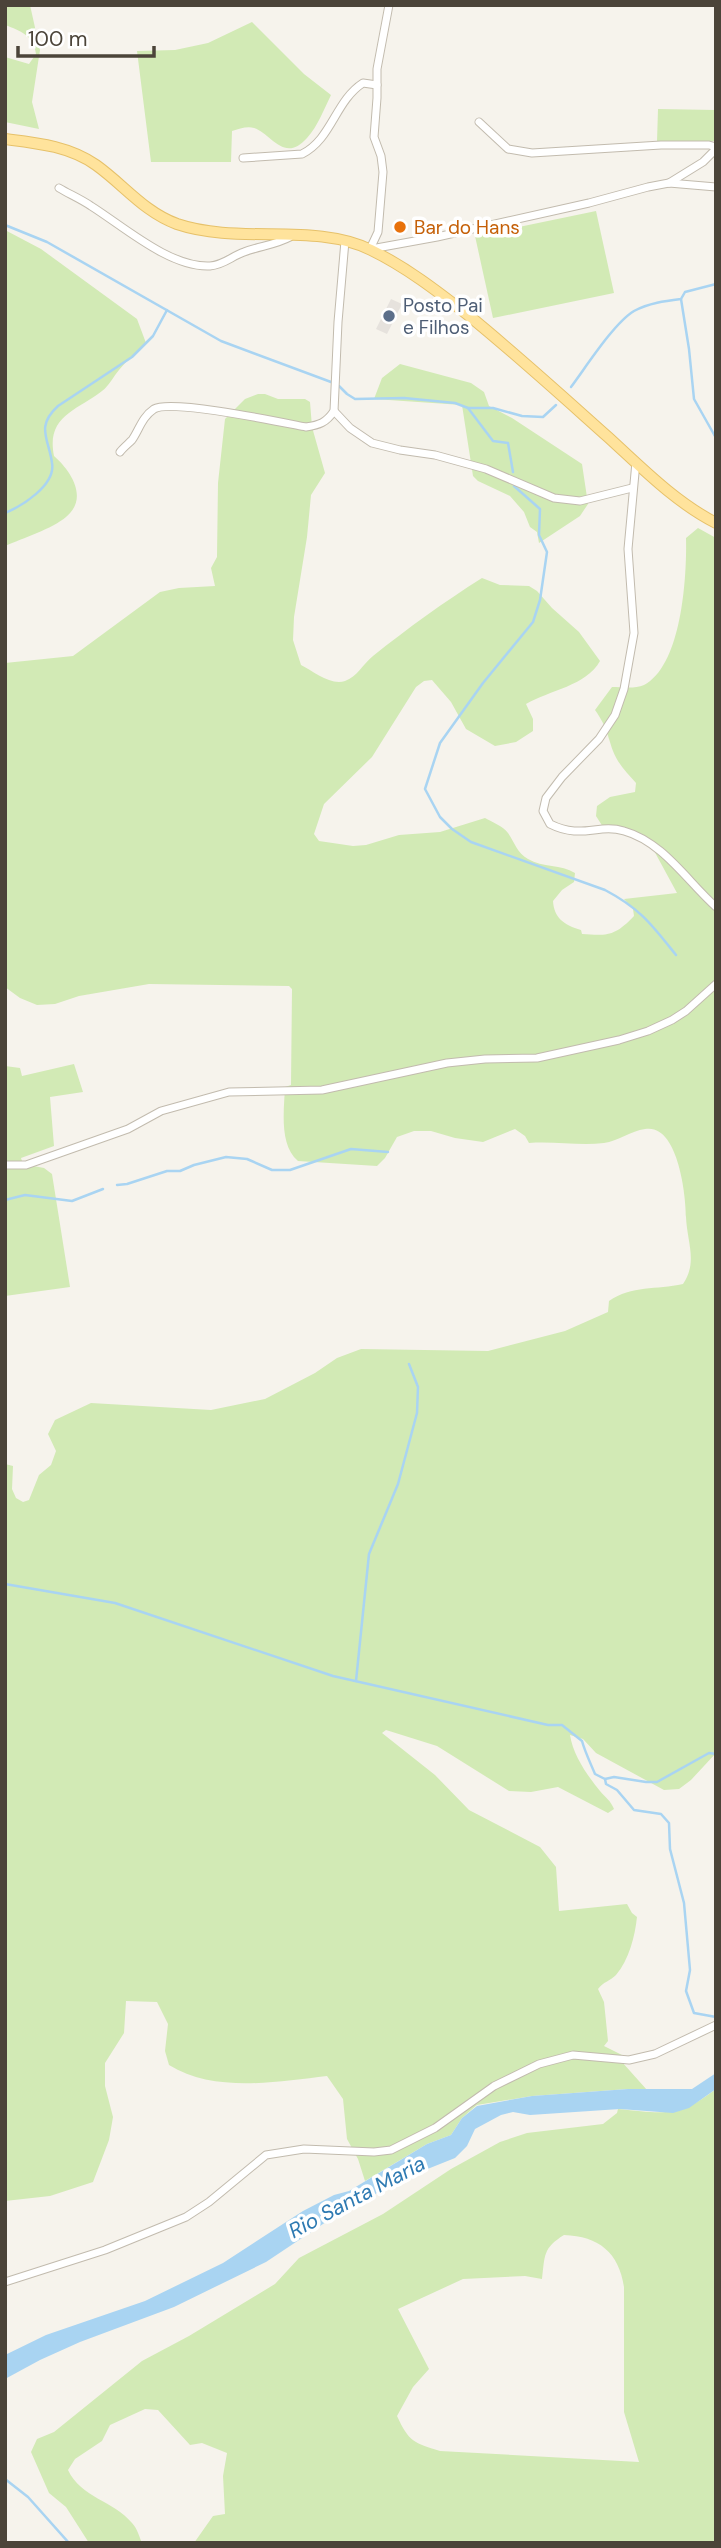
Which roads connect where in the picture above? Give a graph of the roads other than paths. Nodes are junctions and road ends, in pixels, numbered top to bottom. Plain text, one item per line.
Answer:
1 (389, 5) edge
2 (377, 85) junction
3 (479, 122) dead end
4 (5, 139) edge
5 (716, 148) edge
6 (243, 158) dead end
7 (669, 183) junction
8 (716, 187) edge
9 (58, 188) dead end
10 (290, 236) junction
11 (345, 241) junction
12 (370, 250) junction
13 (334, 411) junction
14 (120, 452) dead end
15 (636, 462) junction
16 (632, 488) junction
17 (716, 523) edge
18 (716, 907) edge
19 (716, 984) edge
20 (5, 1165) edge
21 (716, 2025) edge
22 (5, 2282) edge

1 - 2 street
2 - 6 street
2 - 12 street
3 - 5 street
4 - 10 main road
5 - 7 street
7 - 8 street
7 - 12 street
9 - 10 street
10 - 11 main road
11 - 12 main road
11 - 13 street
12 - 15 main road
13 - 14 street
13 - 16 street
15 - 16 street
15 - 17 main road
16 - 18 street
19 - 20 street
21 - 22 street

